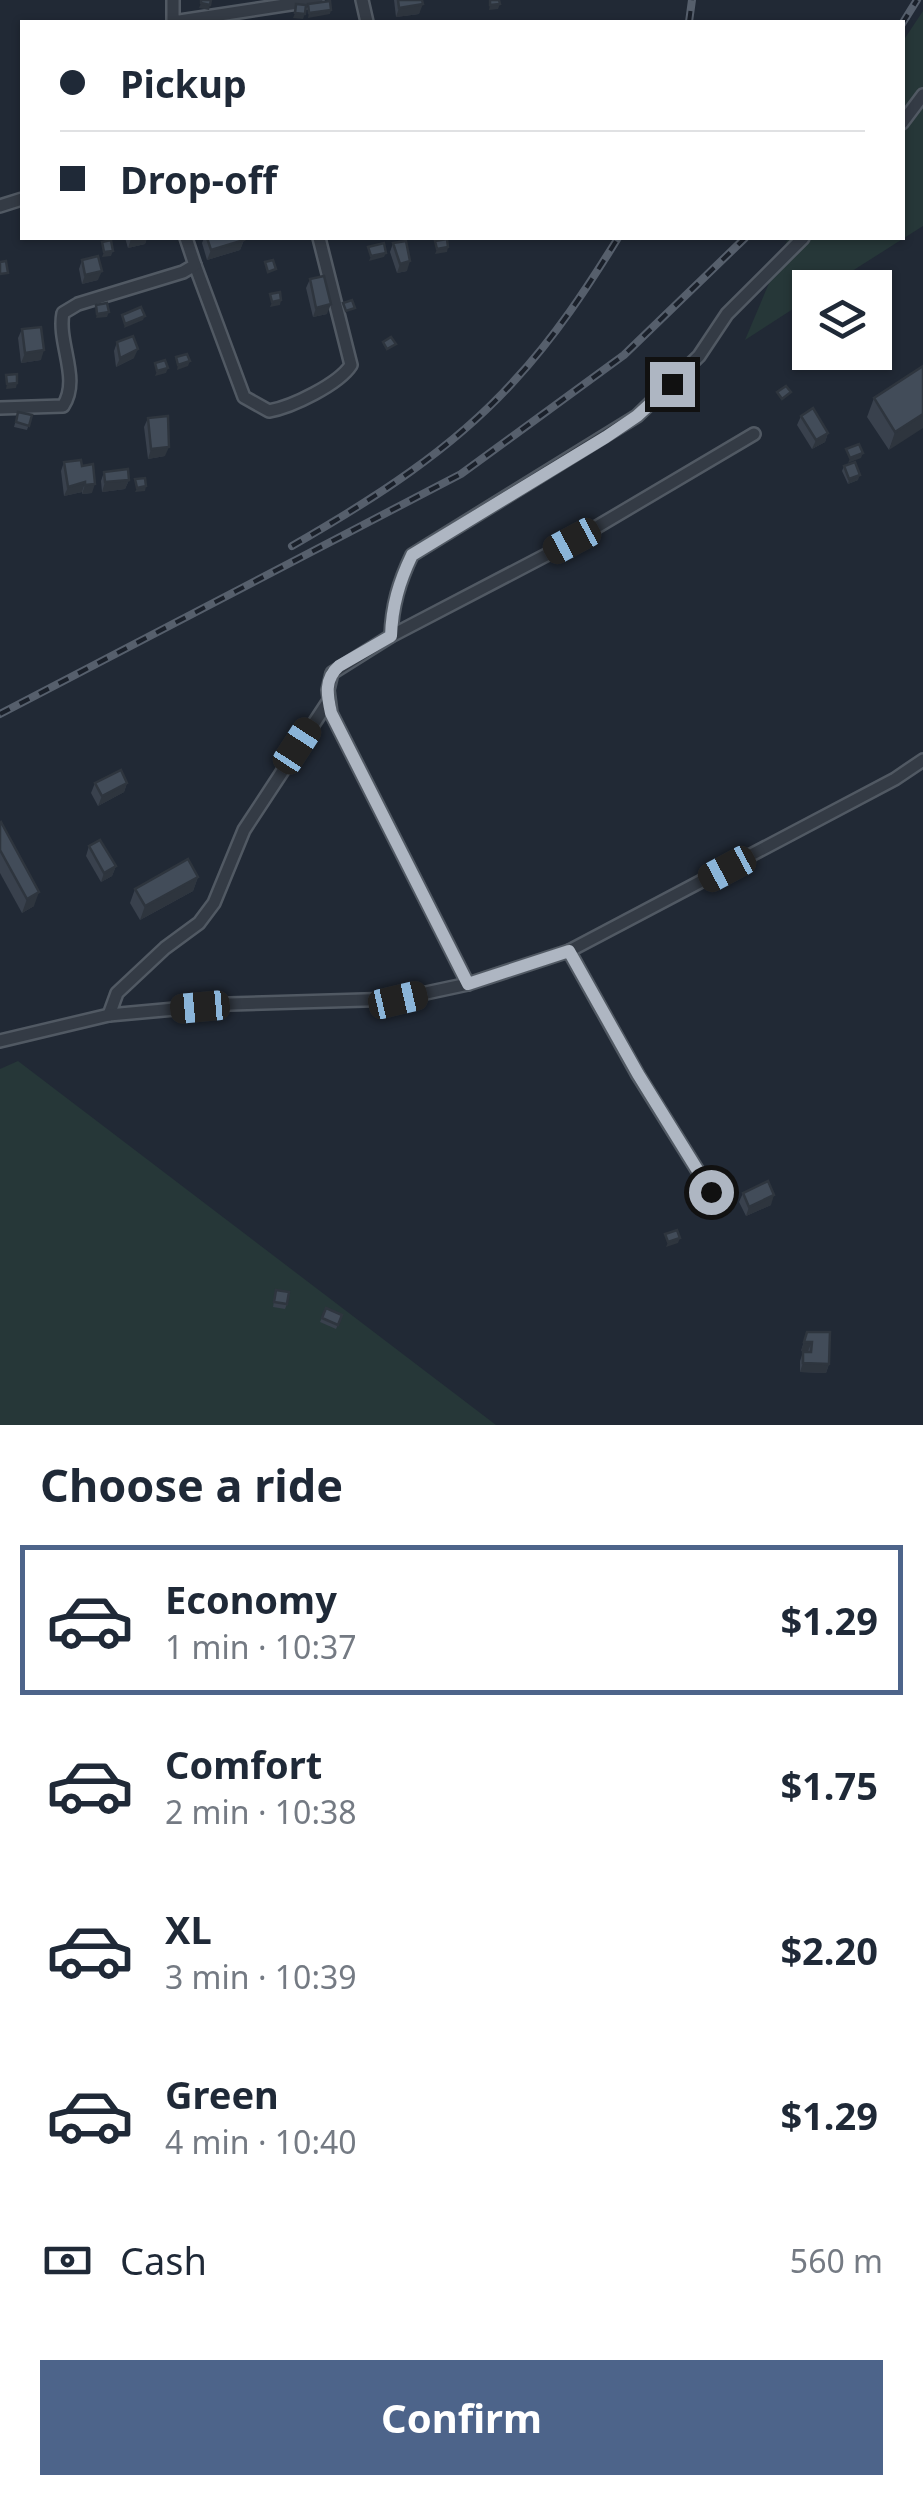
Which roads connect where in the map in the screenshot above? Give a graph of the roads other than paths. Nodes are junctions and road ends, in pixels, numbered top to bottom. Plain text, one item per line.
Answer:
1 (317, 0) edge
2 (186, 20) edge
3 (923, 95) edge
4 (905, 118) edge
5 (187, 240) edge
6 (319, 240) edge
7 (801, 240) edge
8 (194, 265) junction
9 (0, 408) edge
10 (754, 434) dead end
11 (391, 636) junction
12 (328, 702) junction
13 (923, 760) edge
14 (569, 951) junction
15 (468, 984) junction
16 (109, 1016) junction
17 (0, 1041) edge
18 (711, 1192) dead end

1 - 2 street
3 - 4 street
5 - 8 street
6 - 8 street
7 - 11 street
8 - 9 street
10 - 11 street
11 - 12 street
12 - 15 street
12 - 16 street
13 - 14 street
14 - 15 street
14 - 18 street
15 - 16 street
16 - 17 street

